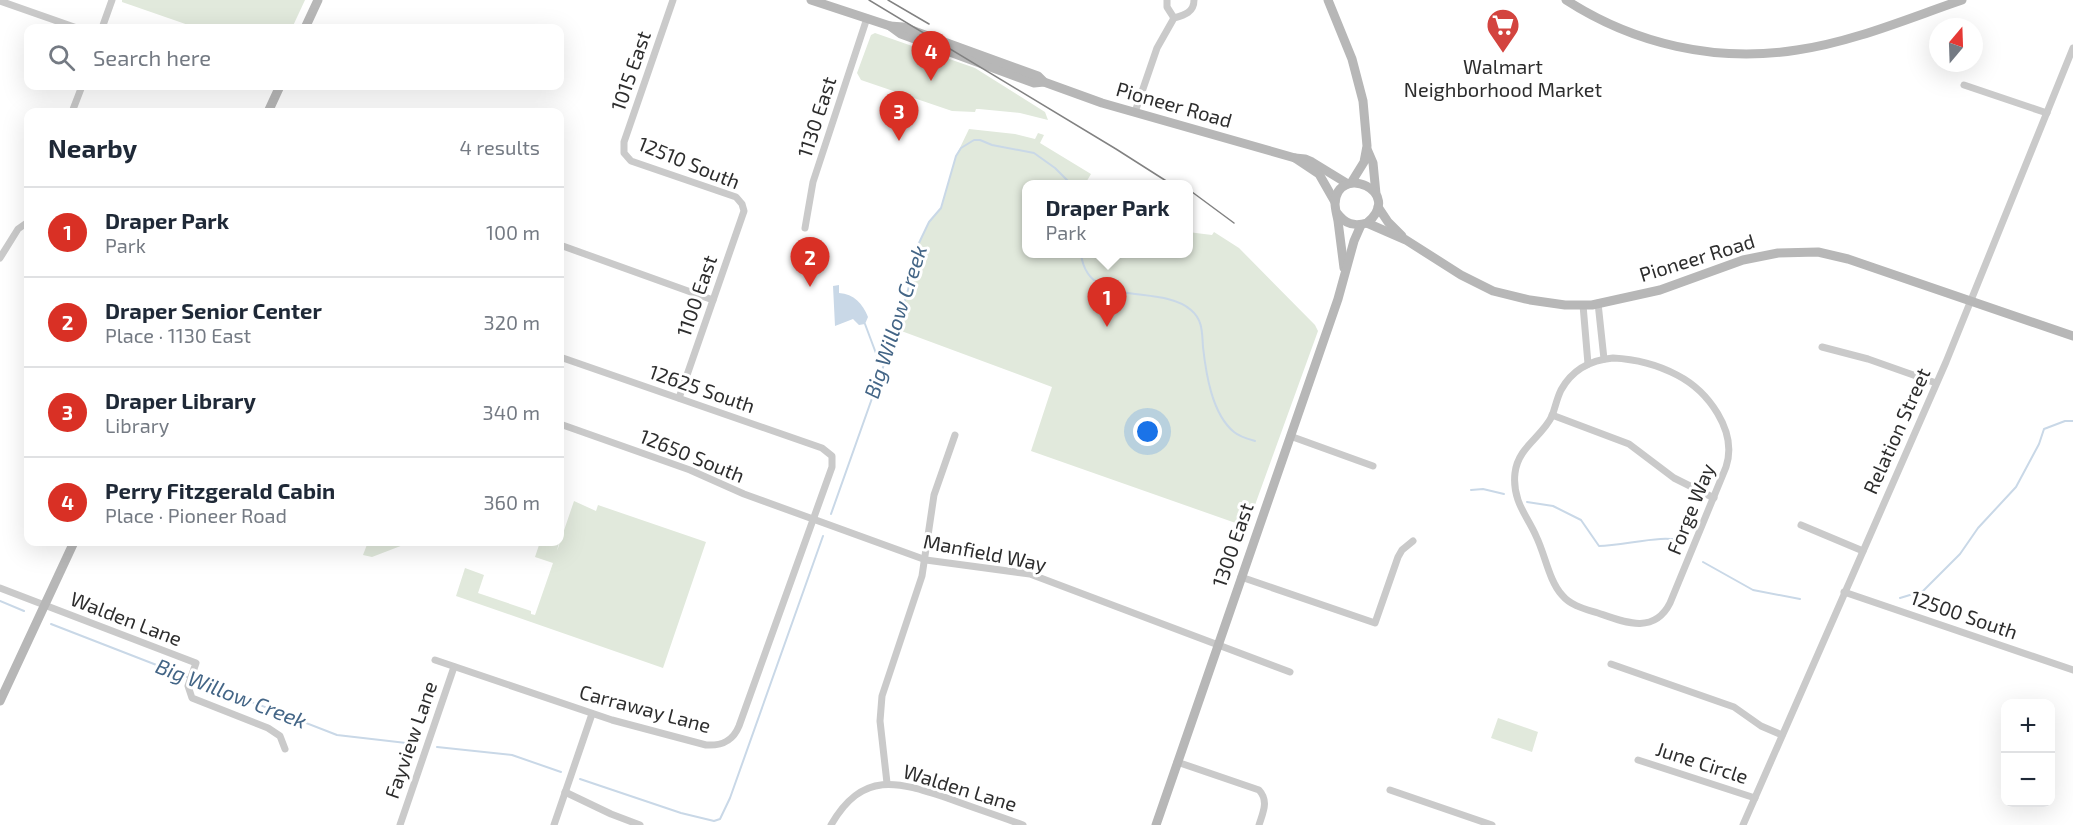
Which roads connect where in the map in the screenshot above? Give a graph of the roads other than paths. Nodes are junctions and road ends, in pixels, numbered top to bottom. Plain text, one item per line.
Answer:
1 (112, 0) edge
2 (318, 0) edge
3 (672, 0) edge
4 (811, 0) edge
5 (1167, 0) edge
6 (1194, 0) edge
7 (1328, 0) edge
8 (1566, 0) edge
9 (1962, 0) edge
10 (0, 1) edge
11 (1582, 4) edge
12 (867, 18) junction
13 (1174, 18) junction
14 (66, 24) edge
15 (103, 24) edge
16 (307, 24) edge
17 (2073, 48) edge
18 (1964, 86) dead end
19 (80, 90) edge
20 (278, 90) edge
21 (74, 108) edge
22 (270, 108) edge
23 (1135, 112) junction
24 (2047, 113) junction
25 (1367, 146) junction
26 (624, 153) joint
27 (1295, 158) junction
28 (1350, 184) junction
29 (1376, 194) junction
30 (1335, 201) junction
31 (742, 204) joint
32 (1378, 207) junction
33 (1337, 213) junction
34 (1364, 224) junction
35 (24, 225) edge
36 (805, 228) dead end
37 (1406, 240) junction
38 (564, 246) edge
39 (0, 258) edge
40 (1345, 276) junction
41 (713, 300) junction
42 (1971, 301) junction
43 (1598, 303) junction
44 (1583, 305) junction
45 (2073, 336) edge
46 (1822, 347) dead end
47 (564, 358) edge
48 (1604, 359) junction
49 (1588, 364) junction
50 (1936, 383) junction
51 (679, 398) junction
52 (1552, 415) junction
53 (564, 425) edge
54 (955, 435) dead end
55 (1290, 436) junction
56 (832, 456) joint
57 (1373, 466) dead end
58 (1714, 498) junction
59 (813, 520) junction
60 (1800, 525) dead end
61 (1413, 541) dead end
62 (72, 546) edge
63 (1863, 551) junction
64 (926, 560) junction
65 (1241, 577) junction
66 (0, 588) edge
67 (1844, 592) junction
68 (45, 605) junction
69 (1218, 645) junction
70 (435, 660) dead end
71 (1611, 664) dead end
72 (454, 667) junction
73 (2073, 670) edge
74 (1290, 672) dead end
75 (0, 701) edge
76 (592, 714) junction
77 (1782, 735) junction
78 (285, 749) dead end
79 (1638, 760) dead end
80 (1177, 762) junction
81 (887, 783) junction
82 (1390, 790) dead end
83 (565, 792) junction
84 (1755, 798) junction
85 (399, 825) edge
86 (554, 825) edge
87 (640, 825) edge
88 (831, 825) edge
89 (1023, 825) edge
90 (1156, 825) edge
91 (1259, 825) edge
92 (1492, 825) edge
93 (1743, 825) edge

1 - 15 street
2 - 16 street
3 - 26 street, 1015 East
4 - 12 street, Pioneer Road
5 - 13 street
6 - 13 street
7 - 25 street
8 - 11 street
9 - 11 street
10 - 14 street
12 - 23 street, Pioneer Road
12 - 36 street, 1130 East
13 - 23 street
17 - 24 street, Relation Street
18 - 24 street
19 - 21 street
20 - 22 street
23 - 27 street, Pioneer Road
24 - 42 street, Relation Street
25 - 28 street
25 - 29 street
26 - 31 street, 12510 South
27 - 28 street, Pioneer Road
27 - 30 street, Pioneer Road
28 - 29 street
28 - 30 street
29 - 32 street
30 - 33 street
31 - 41 street, 1100 East
32 - 34 street
32 - 37 street, Pioneer Road
33 - 34 street
33 - 40 street, 1300 East
34 - 37 street, Pioneer Road
34 - 40 street, 1300 East
35 - 39 street
37 - 44 street, Pioneer Road
38 - 41 street
40 - 55 street, 1300 East
41 - 51 street, 1100 East
42 - 43 street, Pioneer Road
42 - 45 street, Pioneer Road
42 - 50 street, Relation Street
43 - 44 street, Pioneer Road
43 - 48 street
44 - 49 street
46 - 50 street
47 - 51 street, 12625 South
48 - 49 street, Forge Way
48 - 58 street, Forge Way
49 - 52 street
50 - 63 street, Relation Street
51 - 56 street, 12625 South
52 - 58 street
52 - 58 street, Forge Way
53 - 59 street, 12650 South
54 - 64 street
55 - 57 street
55 - 65 street, 1300 East
56 - 59 street, Carraway Lane
59 - 64 street, Manfield Way
59 - 76 street, Carraway Lane
60 - 63 street
61 - 65 street
62 - 68 street
63 - 67 street, Relation Street
64 - 69 street, Manfield Way
64 - 81 street
65 - 69 street, 1300 East
66 - 68 street, Walden Lane
67 - 73 street, 12500 South
67 - 77 street, Relation Street
68 - 75 street
68 - 78 street, Walden Lane
69 - 74 street, Manfield Way
69 - 80 street, 1300 East
70 - 72 street, Carraway Lane
71 - 77 street
72 - 76 street, Carraway Lane
72 - 85 street, Fayview Lane
76 - 83 street
77 - 84 street, Relation Street
79 - 84 street, June Circle
80 - 90 street, 1300 East
80 - 91 street
81 - 88 street, Walden Lane
81 - 89 street, Walden Lane
82 - 92 street
83 - 86 street
83 - 87 street
84 - 93 street, Relation Street

